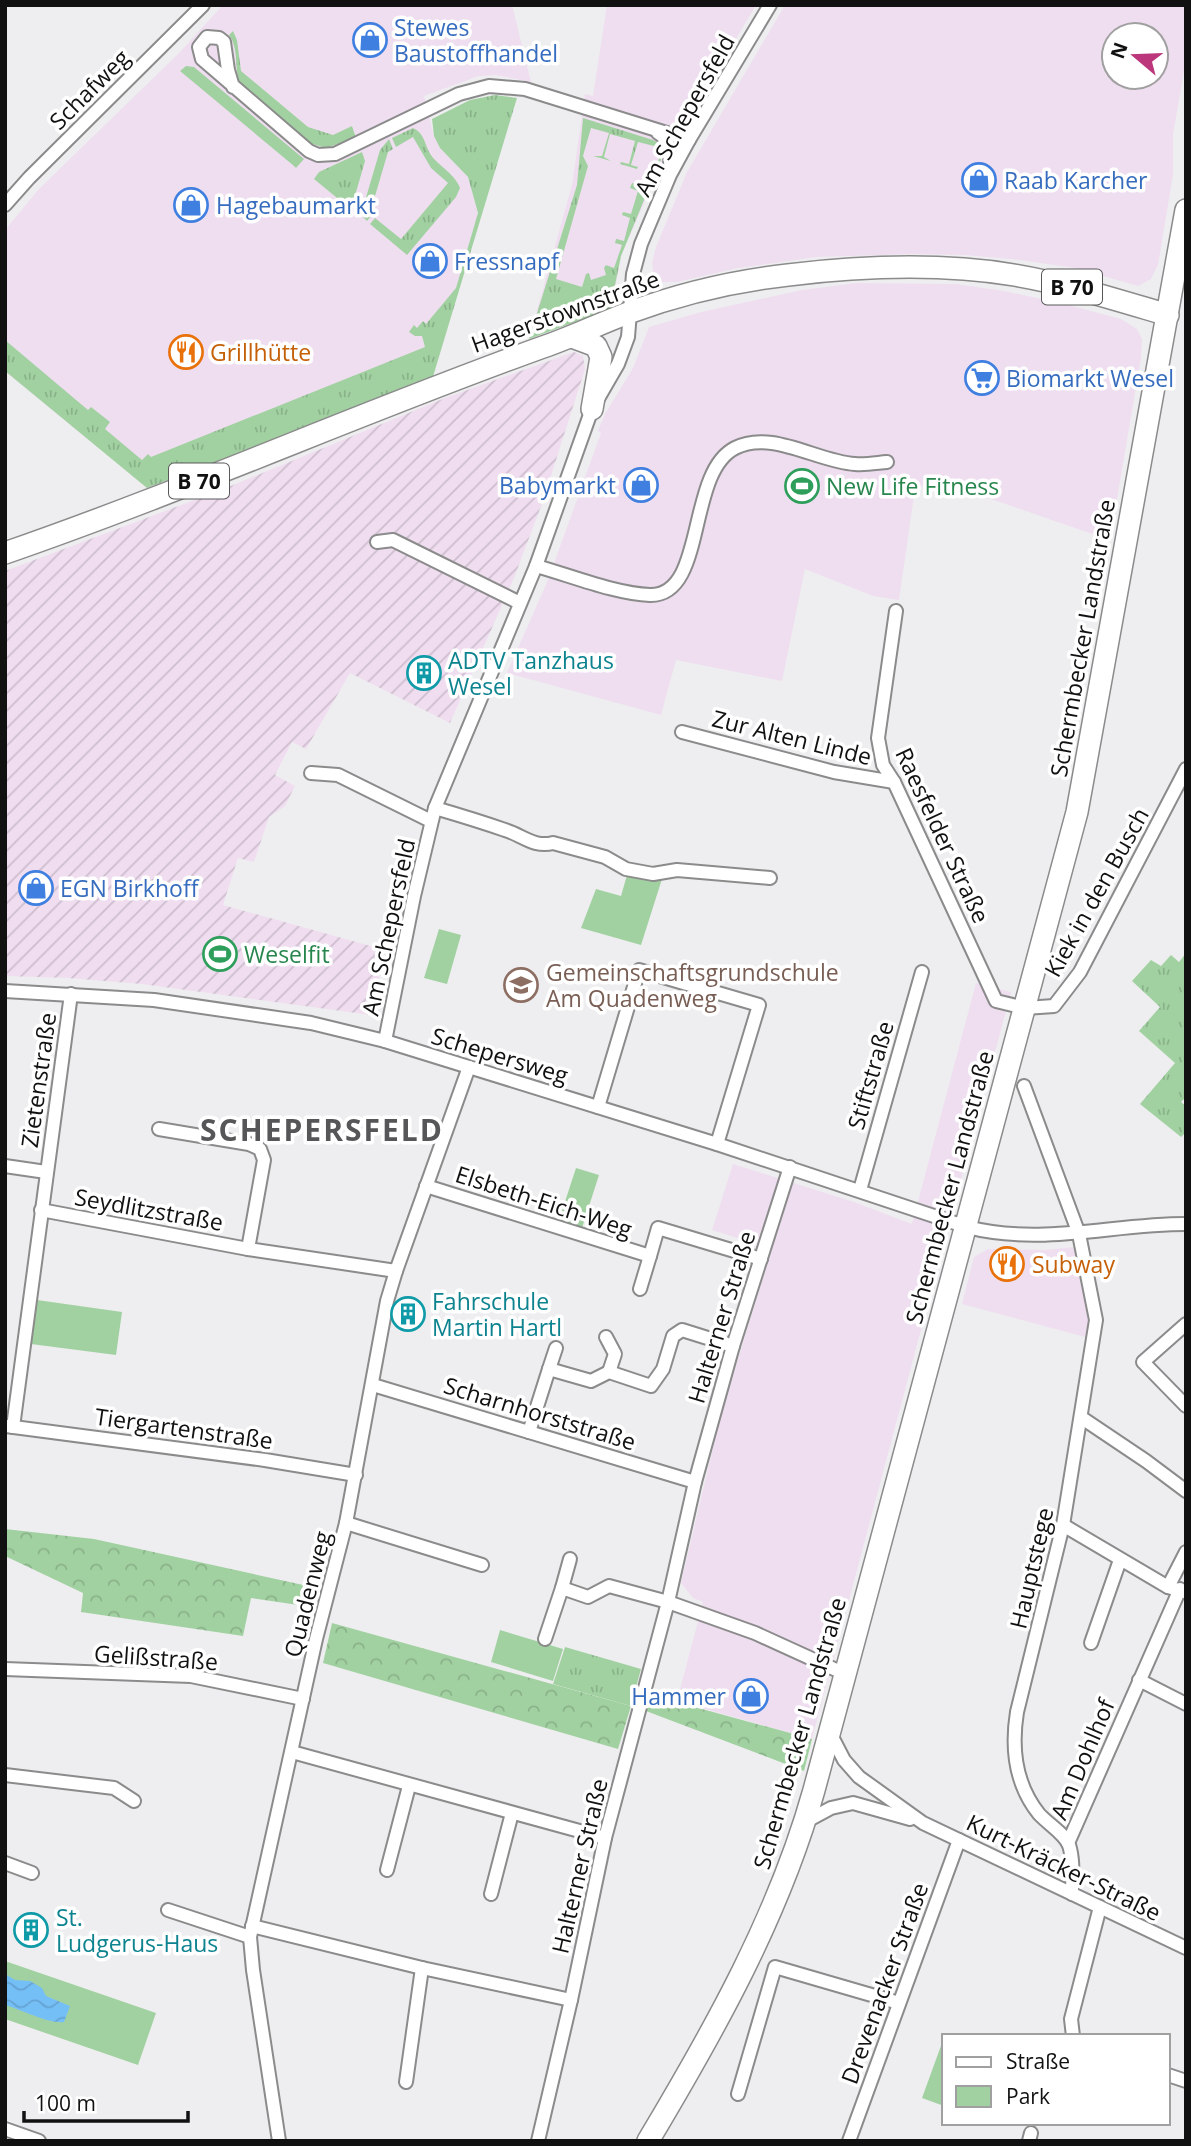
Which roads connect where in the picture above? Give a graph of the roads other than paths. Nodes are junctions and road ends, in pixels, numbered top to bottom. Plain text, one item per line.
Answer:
1 (203, 5) edge
2 (770, 5) edge
3 (233, 87) dead end
4 (645, 127) junction
5 (689, 140) junction
6 (670, 175) junction
7 (5, 205) edge
8 (1186, 210) edge
9 (629, 313) junction
10 (1168, 315) junction
11 (572, 337) junction
12 (592, 409) junction
13 (887, 462) dead end
14 (377, 542) dead end
15 (5, 553) edge
16 (536, 566) junction
17 (520, 603) junction
18 (896, 611) dead end
19 (681, 732) dead end
20 (1186, 769) edge
21 (311, 773) dead end
22 (894, 782) junction
23 (433, 815) junction
24 (770, 878) dead end
25 (922, 972) dead end
26 (5, 991) edge
27 (71, 994) junction
28 (1025, 1008) junction
29 (385, 1041) junction
30 (469, 1067) junction
31 (1024, 1086) dead end
32 (598, 1107) junction
33 (159, 1129) dead end
34 (717, 1144) junction
35 (5, 1166) edge
36 (790, 1167) junction
37 (46, 1172) junction
38 (426, 1185) junction
39 (860, 1189) junction
40 (41, 1210) junction
41 (1186, 1224) edge
42 (967, 1227) junction
43 (1079, 1234) junction
44 (248, 1249) junction
45 (650, 1256) junction
46 (761, 1259) junction
47 (396, 1271) junction
48 (640, 1289) dead end
49 (1186, 1324) edge
50 (606, 1337) dead end
51 (733, 1346) junction
52 (556, 1348) dead end
53 (550, 1368) junction
54 (609, 1372) junction
55 (373, 1385) junction
56 (1186, 1406) edge
57 (1082, 1418) junction
58 (9, 1427) edge
59 (529, 1432) junction
60 (356, 1475) junction
61 (695, 1482) junction
62 (1186, 1491) edge
63 (346, 1523) junction
64 (1063, 1525) junction
65 (1186, 1552) edge
66 (570, 1559) dead end
67 (1120, 1560) junction
68 (482, 1565) dead end
69 (562, 1588) junction
70 (1178, 1589) edge
71 (668, 1602) junction
72 (545, 1639) dead end
73 (1091, 1643) dead end
74 (5, 1669) edge
75 (845, 1674) junction
76 (1137, 1685) junction
77 (303, 1699) junction
78 (1186, 1704) edge
79 (830, 1733) junction
80 (292, 1752) junction
81 (5, 1775) edge
82 (409, 1786) junction
83 (134, 1801) dead end
84 (512, 1814) junction
85 (805, 1822) junction
86 (923, 1823) junction
87 (605, 1838) junction
88 (959, 1840) junction
89 (1068, 1843) junction
90 (5, 1863) edge
91 (387, 1870) dead end
92 (32, 1873) dead end
93 (1072, 1894) junction
94 (491, 1895) dead end
95 (1100, 1907) junction
96 (169, 1910) dead end
97 (251, 1932) junction
98 (1186, 1948) edge
99 (422, 1968) junction
100 (571, 2000) junction
101 (899, 2003) junction
102 (1073, 2034) edge
103 (406, 2082) dead end
104 (738, 2094) dead end
105 (5, 2129) edge
106 (39, 2141) edge
107 (279, 2141) edge
108 (538, 2141) edge
109 (648, 2141) edge
110 (849, 2141) edge

1 - 7 street, Schafweg
2 - 5 street, Am Schepersfeld
3 - 4 street
4 - 5 street
4 - 6 street
5 - 6 street, Am Schepersfeld
6 - 9 street, Am Schepersfeld
8 - 10 main road, Schermbecker Landstraße
9 - 10 main road, Hagerstownstraße / B 70
9 - 11 main road, Hagerstownstraße / B 70
9 - 12 street, Am Schepersfeld
10 - 28 main road, Schermbecker Landstraße
11 - 12 main road
11 - 15 main road, Hagerstownstraße / B 70
12 - 16 street, Am Schepersfeld
13 - 16 street
14 - 17 street
16 - 17 street, Am Schepersfeld
17 - 23 street, Am Schepersfeld
18 - 22 street, Raesfelder Straße
19 - 22 street, Zur Alten Linde
20 - 28 street, Kiek in den Busch
21 - 23 street, Am Schepersfeld
22 - 28 street, Raesfelder Straße
23 - 24 street
23 - 29 street, Am Schepersfeld
25 - 39 street, Stiftstraße
26 - 27 street, Schepersweg
27 - 29 street, Schepersweg
27 - 37 street, Zietenstraße
28 - 42 main road, Schermbecker Landstraße
29 - 30 street, Schepersweg
30 - 32 street, Schepersweg
30 - 38 street, Quadenweg
31 - 43 street, Hauptstege
32 - 34 street, Schepersweg
32 - 34 street
33 - 44 street, Seydlitzstraße
34 - 36 street, Schepersweg
35 - 37 street, Zietenstraße
36 - 39 street, Schepersweg
36 - 46 street, Halterner Straße
37 - 40 street, Zietenstraße
38 - 45 street, Elsbeth-Eich-Weg
38 - 47 street, Quadenweg
39 - 42 street, Schepersweg
40 - 44 street, Seydlitzstraße
40 - 58 street, Zietenstraße
41 - 43 street, Schepersweg
42 - 43 street, Schepersweg
42 - 75 main road, Schermbecker Landstraße
43 - 57 street, Hauptstege
44 - 47 street, Seydlitzstraße
45 - 46 street, Elsbeth-Eich-Weg
45 - 48 street, Elsbeth-Eich-Weg
46 - 51 street, Halterner Straße
47 - 55 street, Quadenweg
49 - 56 street
50 - 54 street
51 - 54 street
51 - 61 street, Halterner Straße
52 - 53 street
53 - 54 street
53 - 59 street
55 - 59 street, Scharnhorststraße
55 - 60 street, Quadenweg
57 - 62 street
57 - 64 street, Hauptstege
58 - 60 street, Tiergartenstraße
59 - 61 street, Scharnhorststraße
60 - 63 street, Quadenweg
61 - 71 street, Halterner Straße
63 - 68 street
63 - 77 street, Quadenweg
64 - 67 street
64 - 89 street, Hauptstege
65 - 70 street, Am Dohlhof
66 - 69 street
67 - 70 street
67 - 73 street
69 - 71 street
69 - 72 street
70 - 76 street, Am Dohlhof
71 - 75 street
71 - 87 street, Halterner Straße
74 - 77 street, Gelißstraße
75 - 79 main road, Schermbecker Landstraße
76 - 78 street
76 - 89 street, Am Dohlhof
77 - 80 street, Quadenweg
79 - 85 main road, Schermbecker Landstraße
79 - 86 street, Kurt-Kräcker-Straße
80 - 82 street
80 - 97 street, Quadenweg
81 - 83 street
82 - 84 street
82 - 91 street
84 - 87 street
84 - 94 street
85 - 86 street, Kurt-Kräcker-Straße
85 - 109 main road, Schermbecker Landstraße
86 - 88 street, Kurt-Kräcker-Straße
87 - 100 street, Halterner Straße
88 - 93 street, Kurt-Kräcker-Straße
88 - 101 street, Drevenacker Straße
89 - 93 street
90 - 92 street
93 - 95 street, Kurt-Kräcker-Straße
95 - 98 street, Kurt-Kräcker-Straße
95 - 102 street
96 - 97 street
97 - 99 street
97 - 107 street, Quadenweg
99 - 100 street
99 - 103 street
100 - 108 street, Halterner Straße
101 - 104 street
101 - 110 street, Drevenacker Straße
105 - 106 street

